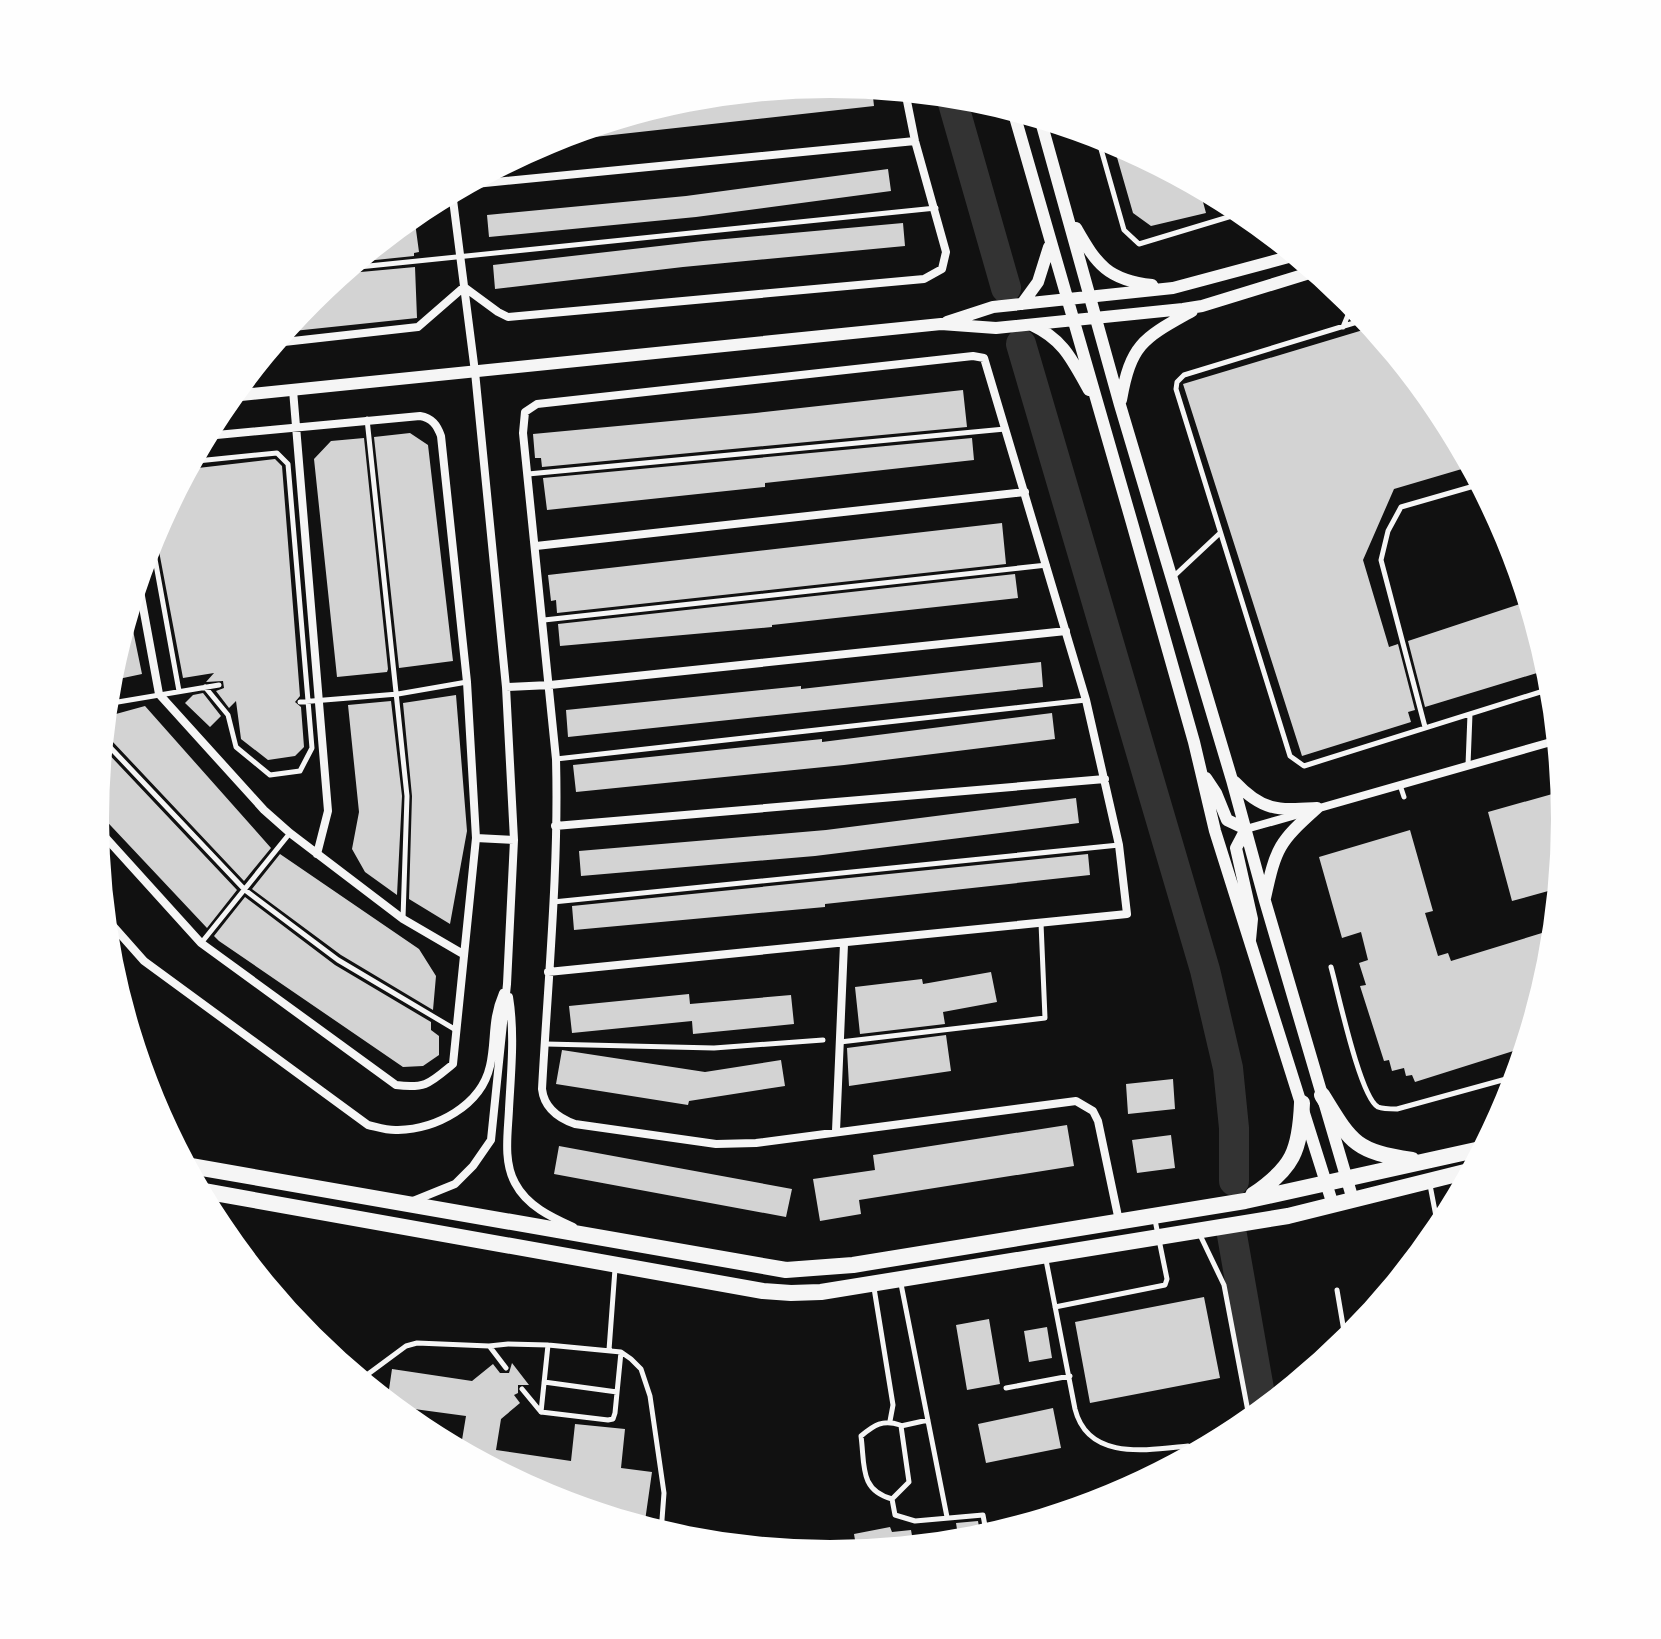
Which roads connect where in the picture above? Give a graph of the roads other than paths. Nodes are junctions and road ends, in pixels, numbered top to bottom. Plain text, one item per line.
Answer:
1 (907, 102) edge
2 (1017, 123) edge
3 (1044, 131) edge
4 (915, 141) junction
5 (1102, 151) edge
6 (493, 182) edge
7 (454, 205) edge
8 (936, 208) junction
9 (1066, 212) junction
10 (1227, 217) edge
11 (1049, 242) junction
12 (460, 258) junction
13 (1284, 258) edge
14 (368, 266) edge
15 (1303, 275) edge
16 (464, 287) junction
17 (1173, 288) junction
18 (1091, 298) junction
19 (1067, 300) junction
20 (1022, 304) junction
21 (1202, 306) junction
22 (1096, 316) junction
23 (1348, 316) edge
24 (1074, 319) junction
25 (1354, 323) edge
26 (941, 324) junction
27 (1030, 324) junction
28 (1343, 327) junction
29 (290, 341) edge
30 (475, 372) junction
31 (293, 390) junction
32 (248, 394) edge
33 (1120, 405) junction
34 (1102, 414) junction
35 (367, 419) junction
36 (297, 427) junction
37 (1006, 429) junction
38 (221, 434) edge
39 (205, 460) edge
40 (528, 474) junction
41 (1471, 487) edge
42 (1025, 492) junction
43 (1220, 533) junction
44 (536, 546) junction
45 (156, 564) edge
46 (1047, 565) junction
47 (1172, 578) junction
48 (142, 604) edge
49 (544, 620) junction
50 (1066, 631) junction
51 (467, 682) junction
52 (219, 685) dead end
53 (550, 685) junction
54 (205, 687) junction
55 (506, 687) junction
56 (179, 691) junction
57 (1540, 692) edge
58 (159, 694) junction
59 (398, 694) junction
60 (1086, 700) junction
61 (313, 701) junction
62 (119, 702) edge
63 (300, 702) dead end
64 (1470, 714) junction
65 (1425, 727) junction
66 (1548, 743) edge
67 (113, 750) edge
68 (556, 759) junction
69 (1468, 765) junction
70 (1200, 769) junction
71 (1105, 779) junction
72 (1232, 780) junction
73 (1400, 785) junction
74 (1404, 797) dead end
75 (1317, 808) junction
76 (555, 826) junction
77 (1246, 829) junction
78 (290, 833) junction
79 (476, 838) junction
80 (514, 840) junction
81 (110, 842) edge
82 (1119, 845) junction
83 (317, 854) junction
84 (245, 890) junction
85 (1265, 901) junction
86 (552, 902) junction
87 (403, 919) junction
88 (1041, 923) junction
89 (118, 932) edge
90 (201, 943) junction
91 (844, 944) junction
92 (1250, 947) junction
93 (463, 954) junction
94 (1331, 967) dead end
95 (548, 972) junction
96 (507, 984) junction
97 (456, 1030) junction
98 (823, 1040) dead end
99 (840, 1042) junction
100 (545, 1044) junction
101 (1503, 1080) edge
102 (1322, 1095) junction
103 (1302, 1103) junction
104 (836, 1131) junction
105 (1471, 1151) edge
106 (1419, 1161) junction
107 (199, 1167) edge
108 (1459, 1173) edge
109 (1347, 1179) junction
110 (1429, 1180) junction
111 (1327, 1185) junction
112 (214, 1193) edge
113 (1353, 1200) junction
114 (1245, 1201) junction
115 (405, 1204) junction
116 (1333, 1205) junction
117 (1435, 1212) edge
118 (1154, 1216) junction
119 (1119, 1221) junction
120 (1197, 1230) junction
121 (1158, 1237) junction
122 (597, 1238) junction
123 (1045, 1255) junction
124 (615, 1264) junction
125 (900, 1279) junction
126 (873, 1283) junction
127 (1337, 1290) dead end
128 (1055, 1307) junction
129 (1343, 1327) edge
130 (548, 1345) junction
131 (489, 1346) junction
132 (609, 1350) junction
133 (621, 1352) junction
134 (506, 1368) dead end
135 (369, 1374) edge
136 (1070, 1376) junction
137 (544, 1382) junction
138 (1006, 1388) dead end
139 (522, 1389) dead end
140 (617, 1392) junction
141 (1247, 1408) edge
142 (541, 1412) junction
143 (928, 1420) junction
144 (890, 1421) junction
145 (901, 1426) junction
146 (1188, 1446) dead end
147 (892, 1499) junction
148 (947, 1518) junction
149 (662, 1520) edge
150 (985, 1524) edge

1 - 4 street
2 - 11 street
3 - 9 street
4 - 6 street
4 - 8 street
5 - 10 lane
7 - 12 street
8 - 12 lane
8 - 16 street
9 - 17 street
9 - 18 street
11 - 19 street
11 - 20 street
12 - 14 lane
12 - 16 street
13 - 17 street
15 - 21 street
16 - 29 street
16 - 30 street
17 - 18 street
18 - 19 street
18 - 22 street
19 - 20 street
19 - 24 street
20 - 26 street
21 - 22 street
21 - 33 street
22 - 24 street
22 - 33 street
23 - 28 lane
24 - 27 street
24 - 34 street
25 - 28 lane
26 - 27 street
26 - 30 street
27 - 34 street
28 - 43 lane
30 - 31 street
30 - 55 street
31 - 32 street
31 - 36 street
33 - 47 street
34 - 70 street
35 - 36 street
35 - 51 street
35 - 59 lane
36 - 38 street
36 - 61 street
37 - 40 lane
37 - 40 street
37 - 42 street
39 - 61 lane
40 - 44 street
41 - 65 lane
42 - 44 street
42 - 46 street
43 - 47 lane
43 - 65 lane
44 - 49 street
45 - 56 lane
46 - 49 lane
46 - 50 street
47 - 72 street
48 - 58 street
49 - 53 street
50 - 53 street
50 - 60 street
51 - 59 lane
51 - 79 street
52 - 54 lane
53 - 55 street
53 - 68 street
54 - 56 lane
54 - 61 lane
55 - 80 street
56 - 58 lane
57 - 64 lane
58 - 62 lane
58 - 78 street
59 - 61 lane
59 - 87 lane
60 - 68 lane
60 - 71 street
61 - 63 lane
61 - 83 street
64 - 65 lane
64 - 69 lane
66 - 69 street
67 - 84 lane
68 - 76 street
69 - 73 street
70 - 77 street
70 - 92 street
71 - 76 street
71 - 82 street
72 - 75 street
72 - 77 street
73 - 74 lane
73 - 75 street
75 - 77 street
75 - 85 street
76 - 86 street
77 - 85 street
77 - 92 street
78 - 83 street
78 - 84 lane
79 - 80 street
79 - 93 street
80 - 96 street
81 - 90 street
82 - 86 lane
82 - 88 street
83 - 87 street
84 - 90 lane
84 - 97 lane
85 - 102 street
86 - 95 street
87 - 93 street
88 - 91 street
88 - 99 lane
89 - 96 street
90 - 97 street
91 - 95 street
91 - 99 street
92 - 103 street
93 - 97 street
94 - 101 lane
95 - 100 street
96 - 115 street
96 - 122 street
98 - 100 lane
99 - 104 street
100 - 104 street
102 - 106 main road
102 - 109 street
103 - 111 street
103 - 114 main road
104 - 119 street
105 - 106 main road
106 - 109 main road
107 - 115 main road
108 - 110 main road
109 - 111 main road
109 - 113 street
110 - 113 main road
110 - 117 lane
111 - 114 main road
111 - 116 street
112 - 124 main road
113 - 116 main road
114 - 118 main road
115 - 122 main road
116 - 120 main road
118 - 119 main road
118 - 121 lane
119 - 122 main road
120 - 121 main road
120 - 141 lane
121 - 123 main road
121 - 128 lane
123 - 125 main road
123 - 128 lane
124 - 126 main road
124 - 132 lane
125 - 126 main road
125 - 143 lane
126 - 144 lane
127 - 129 lane
128 - 136 lane
130 - 131 lane
130 - 132 lane
130 - 137 lane
131 - 134 lane
131 - 135 lane
132 - 133 lane
133 - 140 lane
133 - 149 lane
136 - 138 lane
136 - 146 lane
137 - 140 lane
137 - 142 lane
139 - 142 lane
140 - 142 lane
143 - 145 lane
143 - 148 lane
144 - 145 lane
144 - 147 lane
145 - 147 lane
147 - 148 lane
148 - 150 lane

